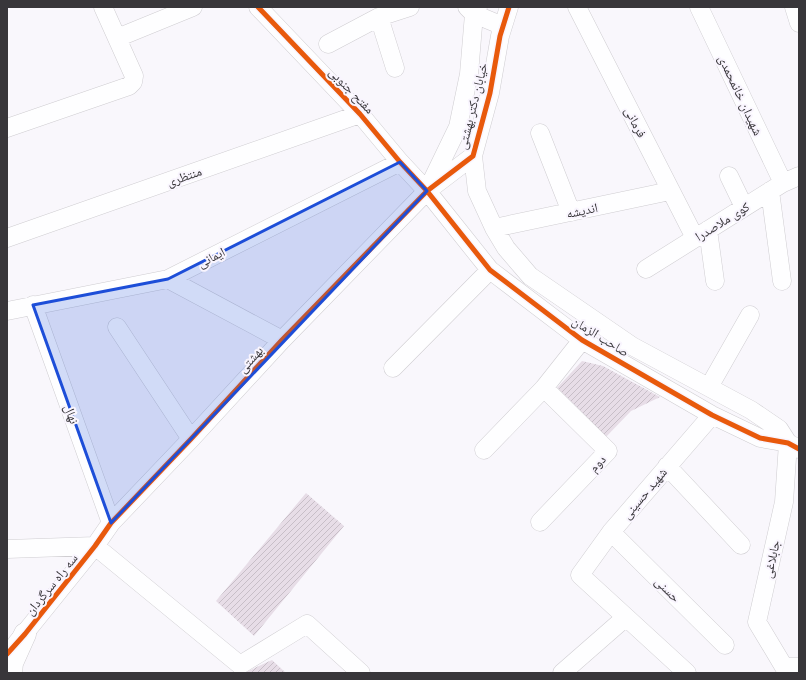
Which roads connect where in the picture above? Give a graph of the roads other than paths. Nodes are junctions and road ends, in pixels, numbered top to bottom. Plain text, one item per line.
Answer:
1 (102, 7) edge
2 (193, 7) edge
3 (258, 7) edge
4 (410, 7) edge
5 (509, 7) edge
6 (577, 7) edge
7 (699, 7) edge
8 (794, 7) edge
9 (473, 9) edge
10 (380, 17) junction
11 (799, 23) edge
12 (503, 26) junction
13 (117, 38) junction
14 (328, 44) dead end
15 (395, 68) dead end
16 (360, 114) junction
17 (7, 128) edge
18 (540, 133) dead end
19 (473, 156) junction
20 (400, 162) junction
21 (729, 176) dead end
22 (799, 176) edge
23 (776, 187) junction
24 (427, 191) junction
25 (670, 191) junction
26 (744, 207) junction
27 (571, 212) junction
28 (494, 228) junction
29 (701, 234) junction
30 (7, 238) edge
31 (490, 270) junction
32 (646, 270) dead end
33 (168, 279) junction
34 (715, 281) dead end
35 (782, 281) dead end
36 (33, 305) junction
37 (7, 311) edge
38 (750, 315) dead end
39 (117, 327) dead end
40 (282, 340) junction
41 (582, 340) junction
42 (393, 368) dead end
43 (709, 387) junction
44 (544, 388) junction
45 (712, 414) junction
46 (191, 439) junction
47 (793, 446) edge
48 (484, 450) dead end
49 (667, 466) junction
50 (540, 522) dead end
51 (111, 523) junction
52 (611, 532) junction
53 (8, 545) edge
54 (741, 545) dead end
55 (95, 546) junction
56 (626, 617) junction
57 (24, 634) junction
58 (725, 646) dead end
59 (7, 654) edge
60 (791, 667) edge
61 (11, 673) edge
62 (361, 673) edge
63 (562, 673) edge
64 (687, 673) edge

1 - 13 street
2 - 13 street
3 - 16 street, مفتح جنوبی
4 - 10 street
5 - 12 street, خیابان دکتر بهشتی
6 - 25 street, فرمانی
7 - 23 street, شهیدان خانمحمدی
8 - 11 street
9 - 12 street
9 - 24 street, خیابان دکتر بهشتی
10 - 14 street
10 - 15 street
12 - 19 street, خیابان دکتر بهشتی
13 - 17 street
16 - 20 street, مفتح جنوبی
16 - 30 street, منتظری
18 - 27 street
19 - 24 street, خیابان دکتر بهشتی
19 - 28 street, صاحب الزمان
20 - 24 street, مفتح جنوبی
20 - 33 street, ایمانی
21 - 26 street
22 - 23 street, کوی ملاصدرا
23 - 26 street, کوی ملاصدرا
23 - 35 street, شهیدان خانمحمدی
24 - 31 street, صاحب الزمان
24 - 40 street, بهشتی
25 - 27 street, اندیشه
25 - 29 street, فرمانی
26 - 29 street, کوی ملاصدرا
27 - 28 street, اندیشه
28 - 43 street, صاحب الزمان
29 - 32 street, کوی ملاصدرا
29 - 34 street
31 - 41 street, صاحب الزمان
31 - 42 street
33 - 36 street, ایمانی
33 - 40 street
36 - 37 street, ایمانی
36 - 51 street, نهال
38 - 43 street
39 - 46 street
40 - 46 street, بهشتی
41 - 44 street
41 - 45 street, صاحب الزمان
43 - 47 street, صاحب الزمان
44 - 48 street
44 - 50 street, دوم
45 - 47 street, صاحب الزمان
45 - 49 street, شهید حسینی
46 - 51 street, بهشتی
47 - 60 street, جابلاغی
49 - 52 street, شهید حسینی
49 - 54 street
51 - 55 street, بهشتی
52 - 56 street, شهید حسینی
52 - 58 street, حسنی
53 - 55 street, سه راه سرگردان
55 - 57 street, سه راه سرگردان
55 - 62 street
56 - 63 street
56 - 64 street
57 - 59 street, سه راه سرگردان
57 - 61 main road

